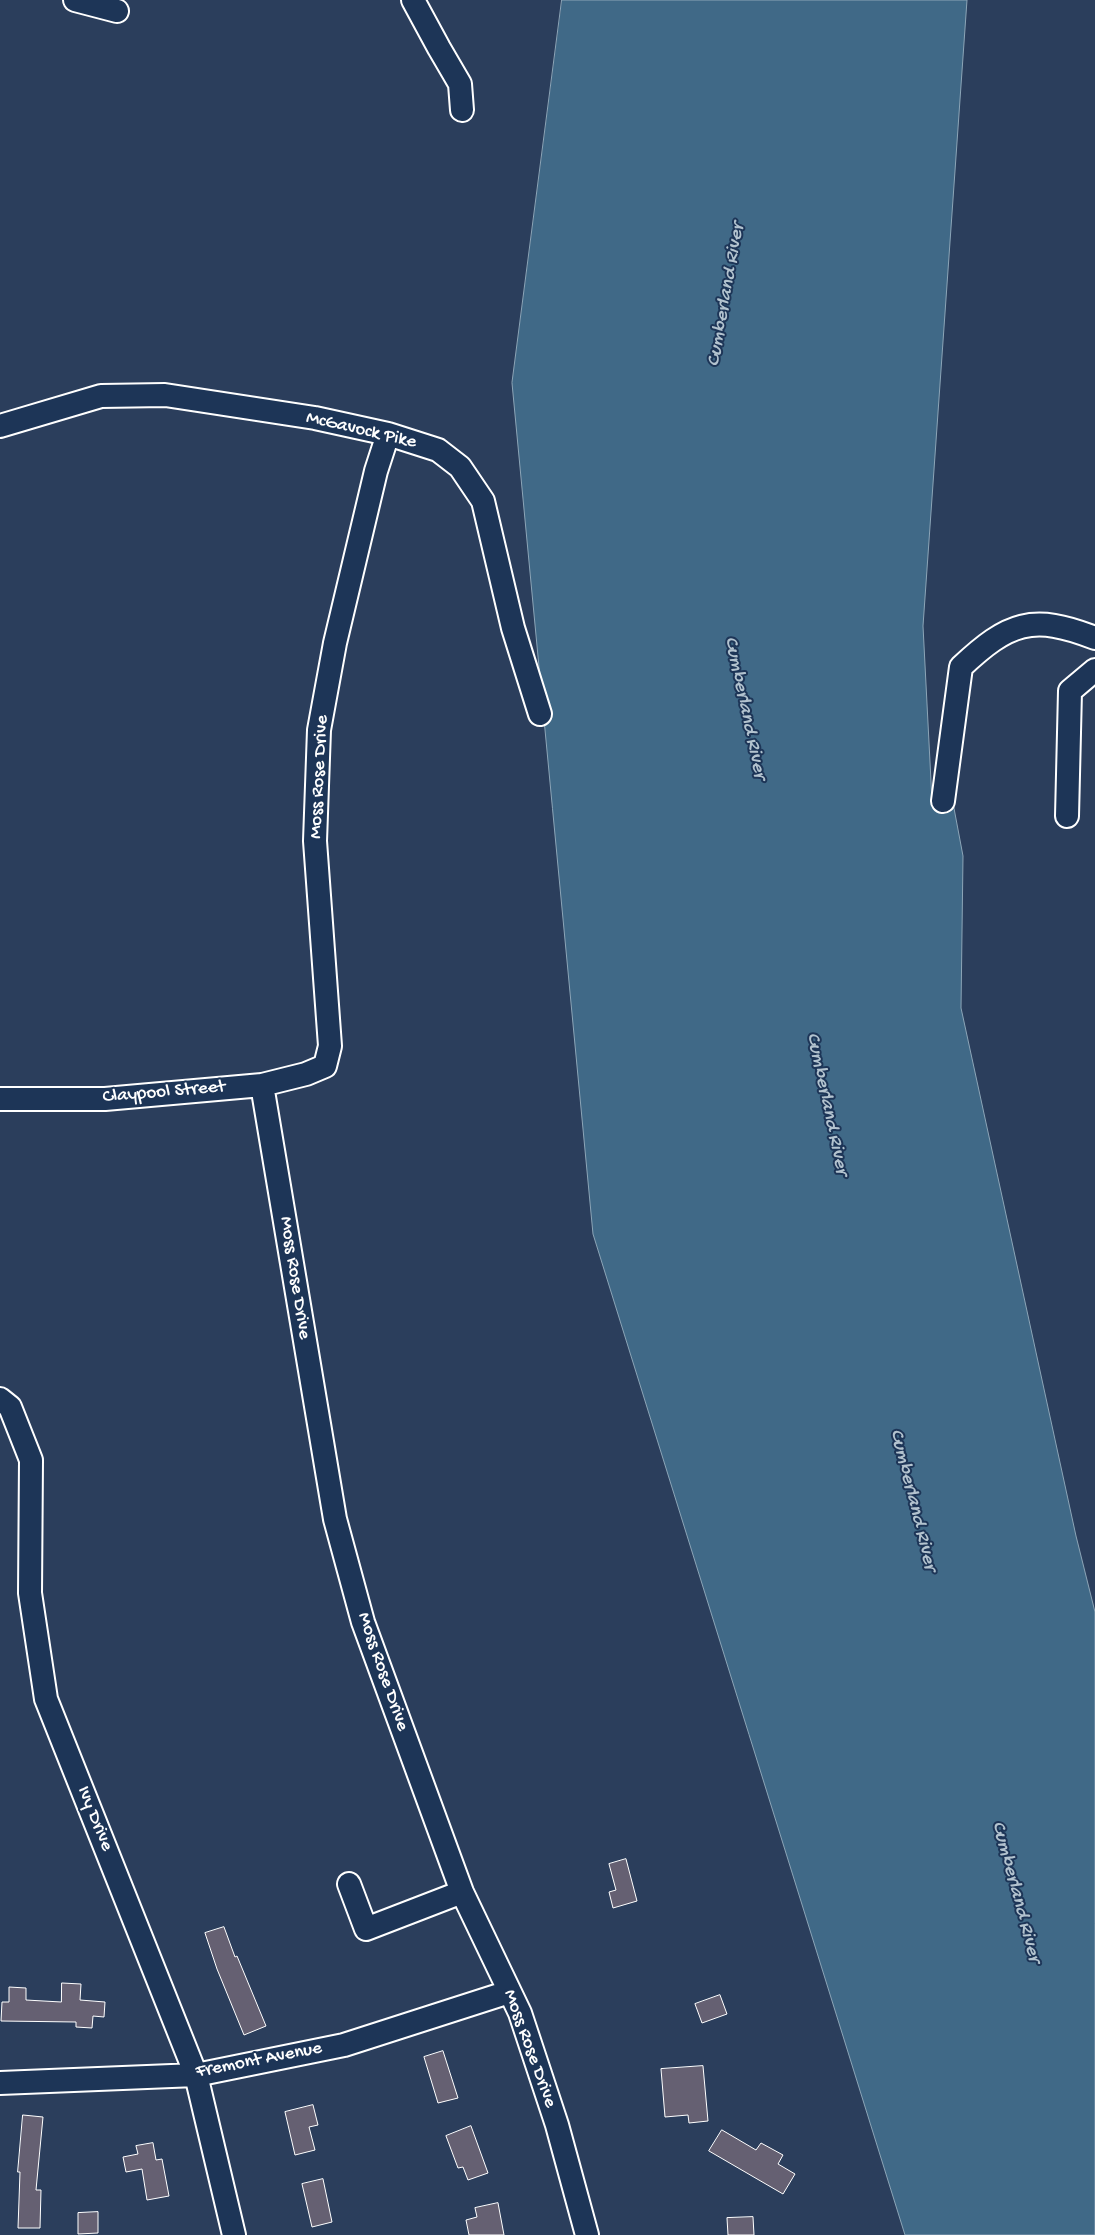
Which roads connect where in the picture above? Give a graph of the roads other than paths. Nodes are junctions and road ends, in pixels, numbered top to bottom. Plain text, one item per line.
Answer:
1 (75, 0) edge
2 (414, 0) edge
3 (117, 11) dead end
4 (462, 110) dead end
5 (0, 426) edge
6 (388, 434) junction
7 (1095, 638) edge
8 (1095, 670) edge
9 (540, 714) dead end
10 (943, 802) dead end
11 (1067, 816) dead end
12 (325, 1066) joint
13 (262, 1085) junction
14 (0, 1099) edge
15 (0, 1399) edge
16 (349, 1884) dead end
17 (462, 1892) junction
18 (509, 1992) junction
19 (196, 2074) junction
20 (0, 2083) edge
21 (234, 2235) edge
22 (587, 2235) edge

1 - 3 street
2 - 4 street
5 - 6 street, McGavock Pike
6 - 9 street, McGavock Pike
6 - 12 street, Moss Rose Drive
7 - 10 street
8 - 11 street
12 - 13 street, Claypool Street
13 - 14 street, Claypool Street
13 - 17 street, Moss Rose Drive
15 - 19 street, Ivy Drive
16 - 17 street
17 - 18 street, Moss Rose Drive
18 - 19 street, Fremont Avenue
18 - 22 street, Moss Rose Drive
19 - 20 street, Fremont Avenue
19 - 21 street, Ivy Drive

